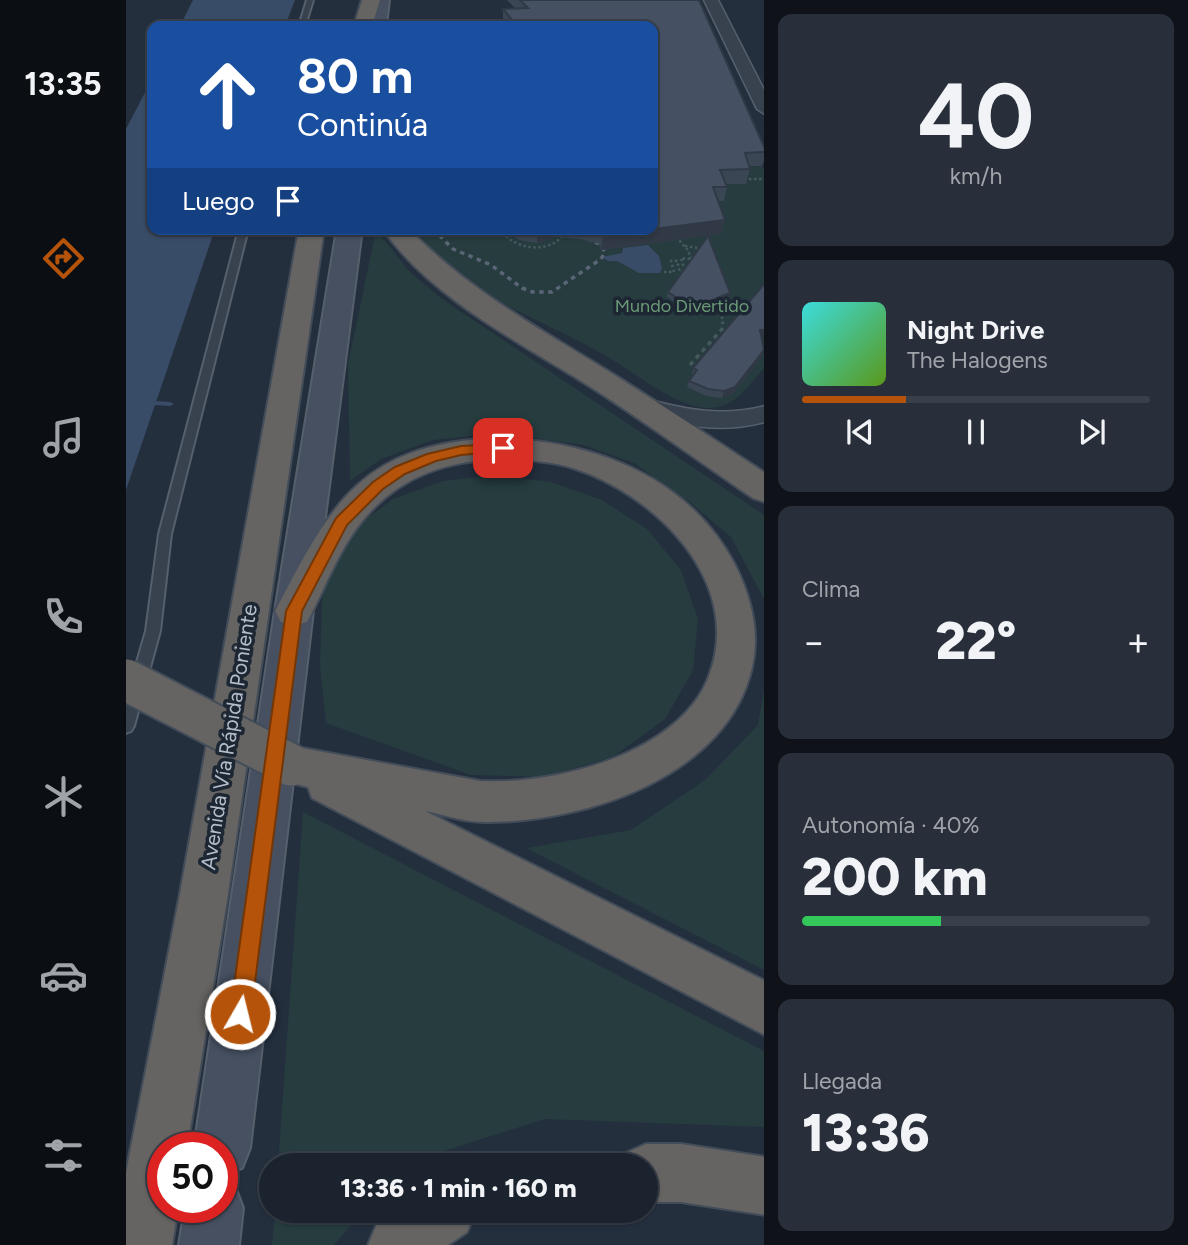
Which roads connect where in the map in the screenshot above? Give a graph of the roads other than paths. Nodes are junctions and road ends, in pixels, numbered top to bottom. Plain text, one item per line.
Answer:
1 (310, 0) edge
2 (356, 0) edge
3 (371, 0) edge
4 (380, 0) edge
5 (711, 0) edge
6 (304, 21) edge
7 (351, 21) edge
8 (365, 21) edge
9 (378, 21) edge
10 (760, 87) edge
11 (764, 105) edge
12 (242, 235) edge
13 (311, 235) edge
14 (349, 235) edge
15 (401, 235) edge
16 (639, 404) junction
17 (764, 414) edge
18 (764, 489) edge
19 (294, 611) junction
20 (126, 680) edge
21 (126, 726) edge
22 (291, 765) junction
23 (764, 1008) edge
24 (224, 1132) edge
25 (658, 1173) edge
26 (764, 1186) edge
27 (212, 1223) edge
28 (429, 1223) edge
29 (142, 1245) edge
30 (209, 1245) edge
31 (398, 1245) edge

1 - 6 lane
2 - 7 highway
3 - 8 highway
4 - 9 main road
5 - 10 street
10 - 11 street
12 - 21 lane
13 - 29 highway, Avenida Vía Rápida Poniente
14 - 19 main road
15 - 16 highway
16 - 17 street
16 - 18 highway
19 - 22 highway
19 - 24 main road
20 - 22 highway, bridge
22 - 23 highway
25 - 26 highway
27 - 30 main road
28 - 31 highway

